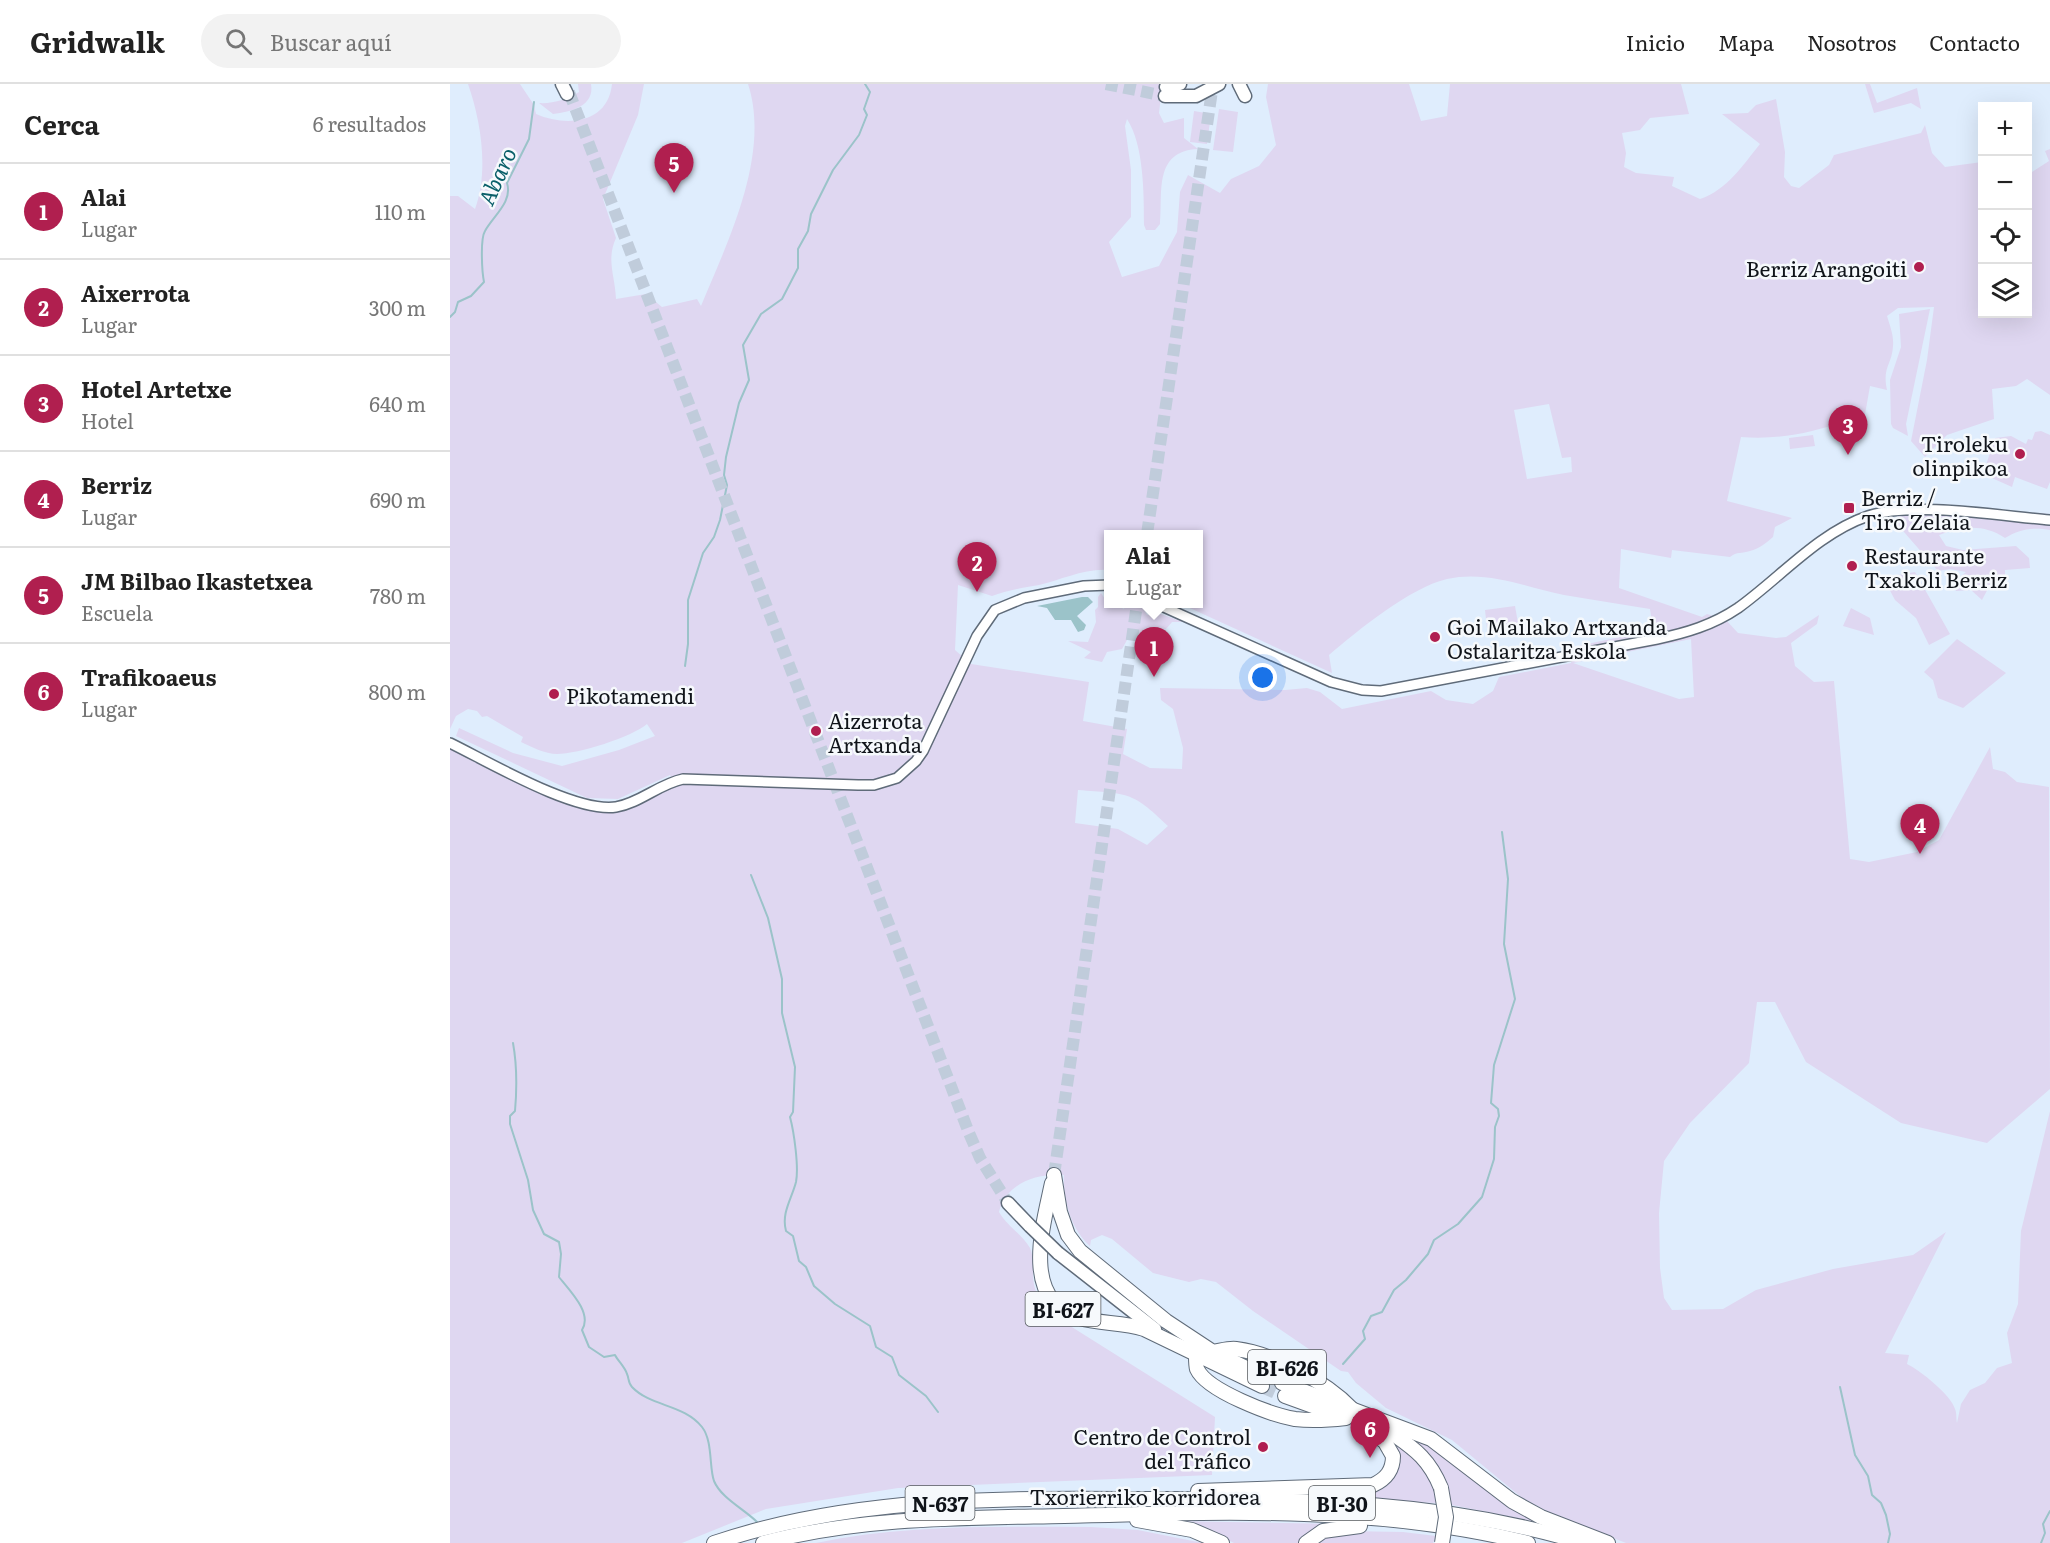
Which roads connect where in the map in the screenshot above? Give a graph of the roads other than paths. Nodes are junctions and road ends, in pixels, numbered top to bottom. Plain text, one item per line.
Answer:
1 (1180, 84) edge
2 (1219, 84) edge
3 (2050, 520) edge
4 (1104, 585) edge
5 (1168, 608) edge
6 (450, 743) edge
7 (1008, 1203) tunnel mouth
8 (1155, 1329) junction
9 (1213, 1352) junction
10 (1196, 1355) junction
11 (1283, 1390) tunnel mouth
12 (1349, 1414) junction
13 (1366, 1420) junction
14 (1095, 1498) junction
15 (1031, 1499) joint
16 (1111, 1514) junction
17 (1431, 1525) junction
18 (714, 1543) edge
19 (763, 1543) edge
20 (1222, 1543) edge
21 (1306, 1543) edge
22 (1442, 1543) edge
23 (1528, 1543) edge
24 (1584, 1543) edge
25 (1608, 1543) edge

1 - 2 highway
3 - 5 street
4 - 6 street
7 - 8 highway, BI-626, bridge
8 - 9 highway, BI-626
8 - 10 highway, BI-626
9 - 10 highway, BI-626
9 - 10 highway, BI-627
9 - 12 highway, BI-626
10 - 12 highway, BI-626
11 - 12 highway, BI-626
12 - 13 highway, BI-626
13 - 14 highway
13 - 22 highway, bridge
13 - 25 highway
14 - 15 highway, Txorierriko korridorea / BI-30
14 - 24 highway, Txorierriko korridorea / BI-30
15 - 18 highway, Txorierriko korridorea / N-637
16 - 17 highway, Txorierriko korridorea / BI-30
16 - 19 highway, Txorierriko korridorea / BI-30
16 - 20 highway
17 - 21 highway
17 - 23 highway, Txorierriko korridorea / BI-30

